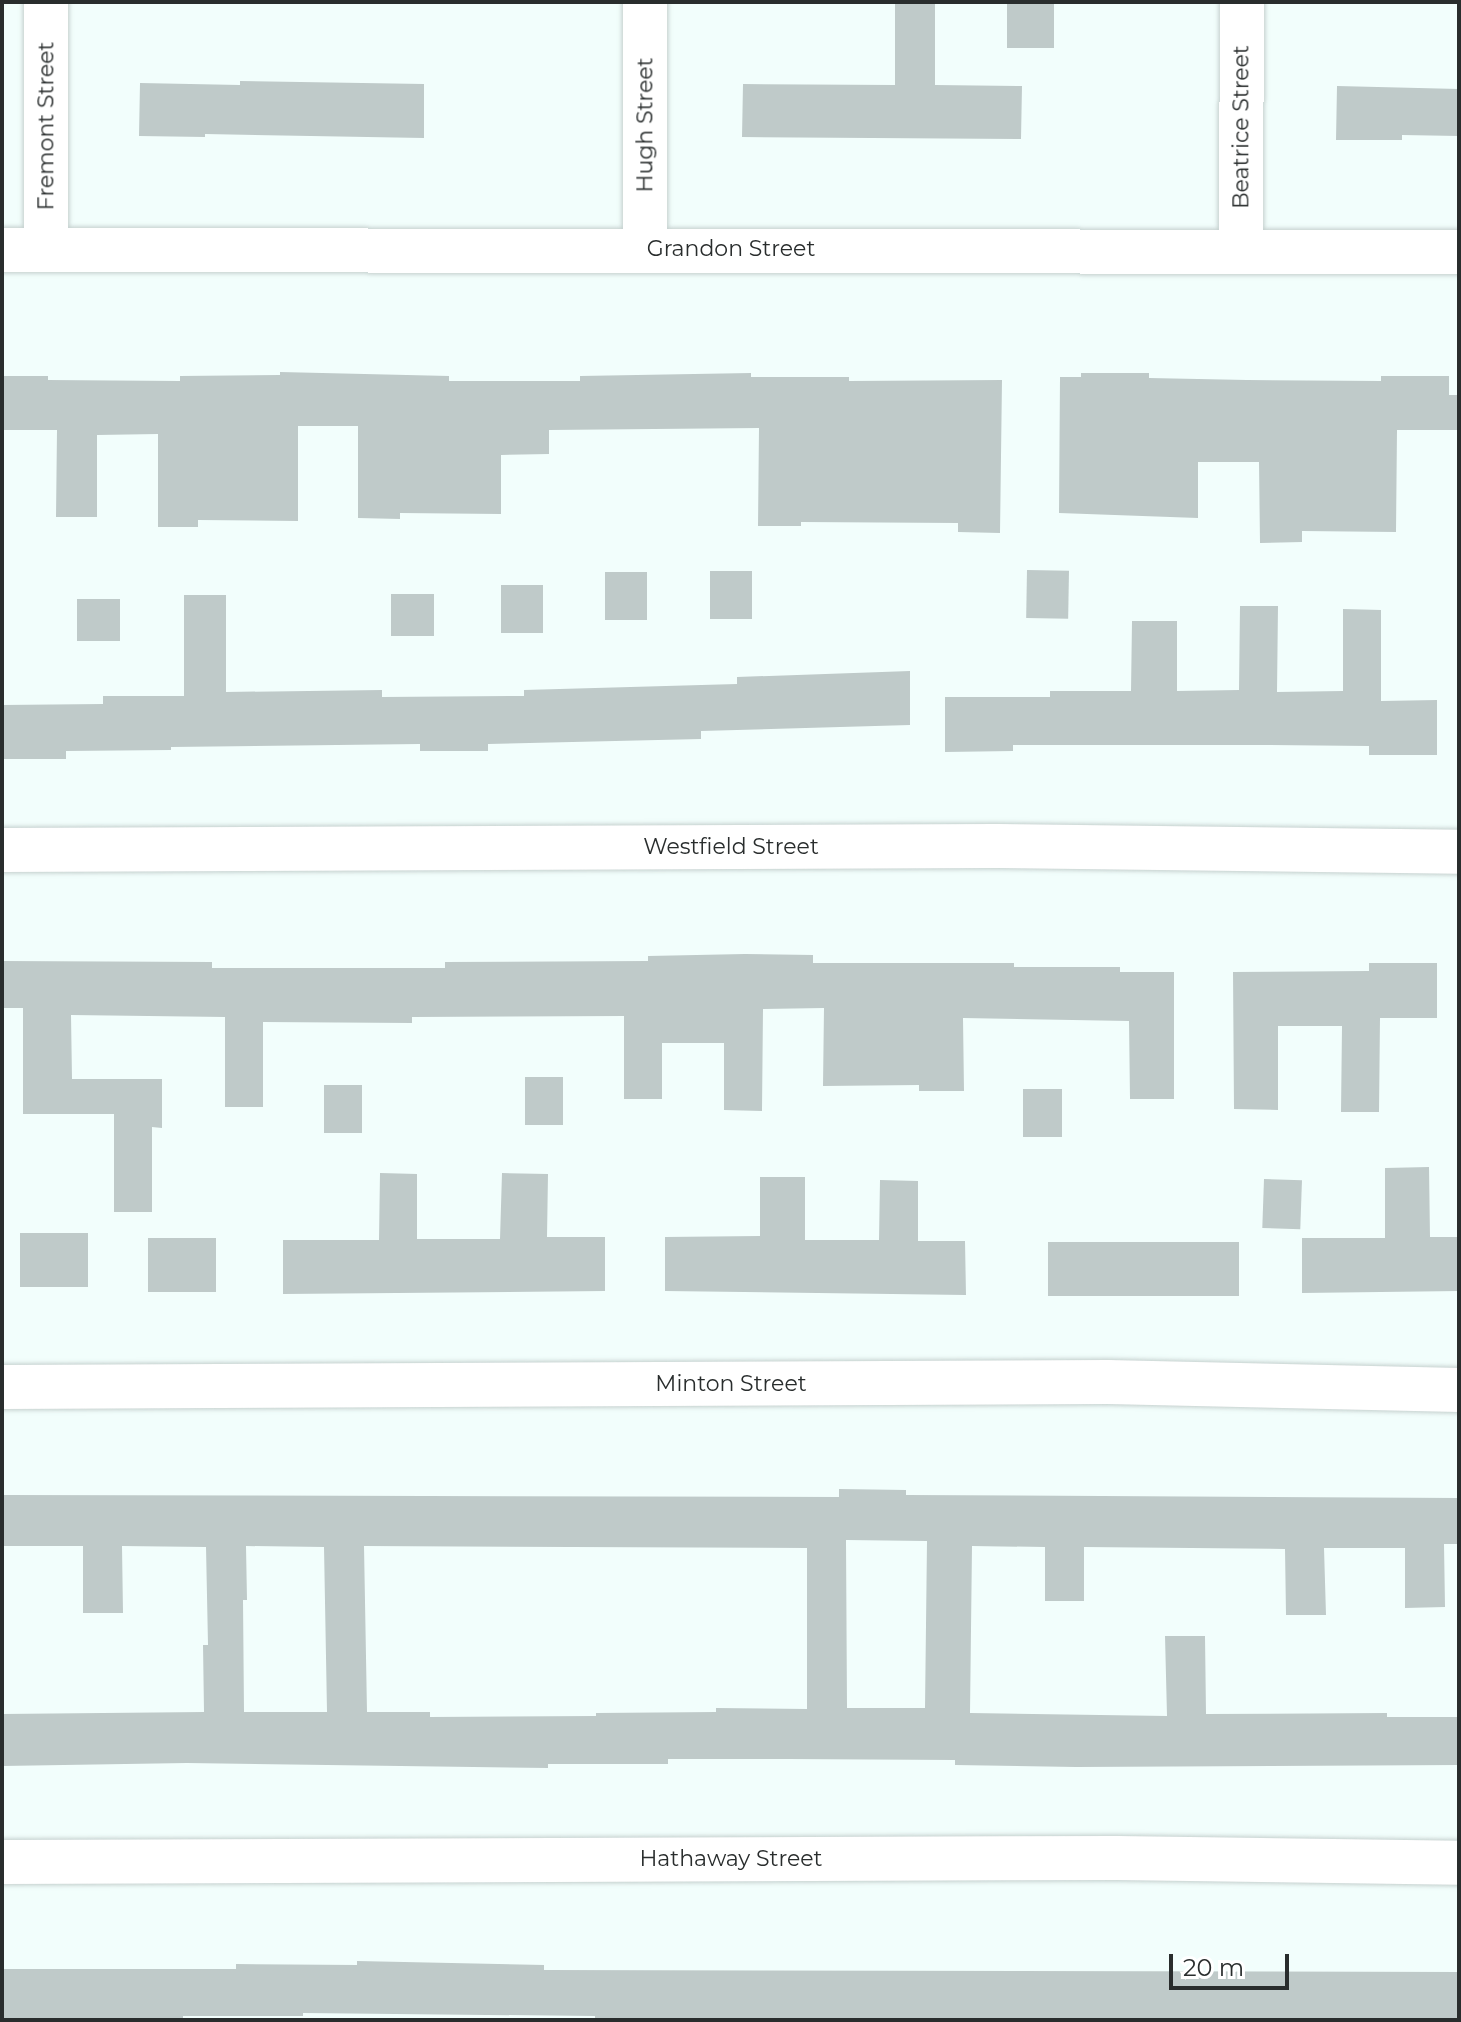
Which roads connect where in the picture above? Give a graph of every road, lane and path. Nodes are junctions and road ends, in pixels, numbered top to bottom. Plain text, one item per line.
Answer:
1 (46, 2) edge
2 (645, 2) edge
3 (1242, 2) edge
4 (46, 249) junction
5 (645, 249) junction
6 (2, 250) edge
7 (1241, 252) junction
8 (1459, 252) edge
9 (2, 850) edge
10 (1459, 852) edge
11 (2, 1387) edge
12 (1459, 1390) edge
13 (2, 1862) edge
14 (1459, 1863) edge

1 - 4 street, Fremont Street
2 - 5 street, Hugh Street
3 - 7 street, Beatrice Street
4 - 5 street, Grandon Street
4 - 6 street, Grandon Street
5 - 7 street, Grandon Street
7 - 8 street, Grandon Street
9 - 10 street, Westfield Street
11 - 12 street, Minton Street
13 - 14 street, Hathaway Street

